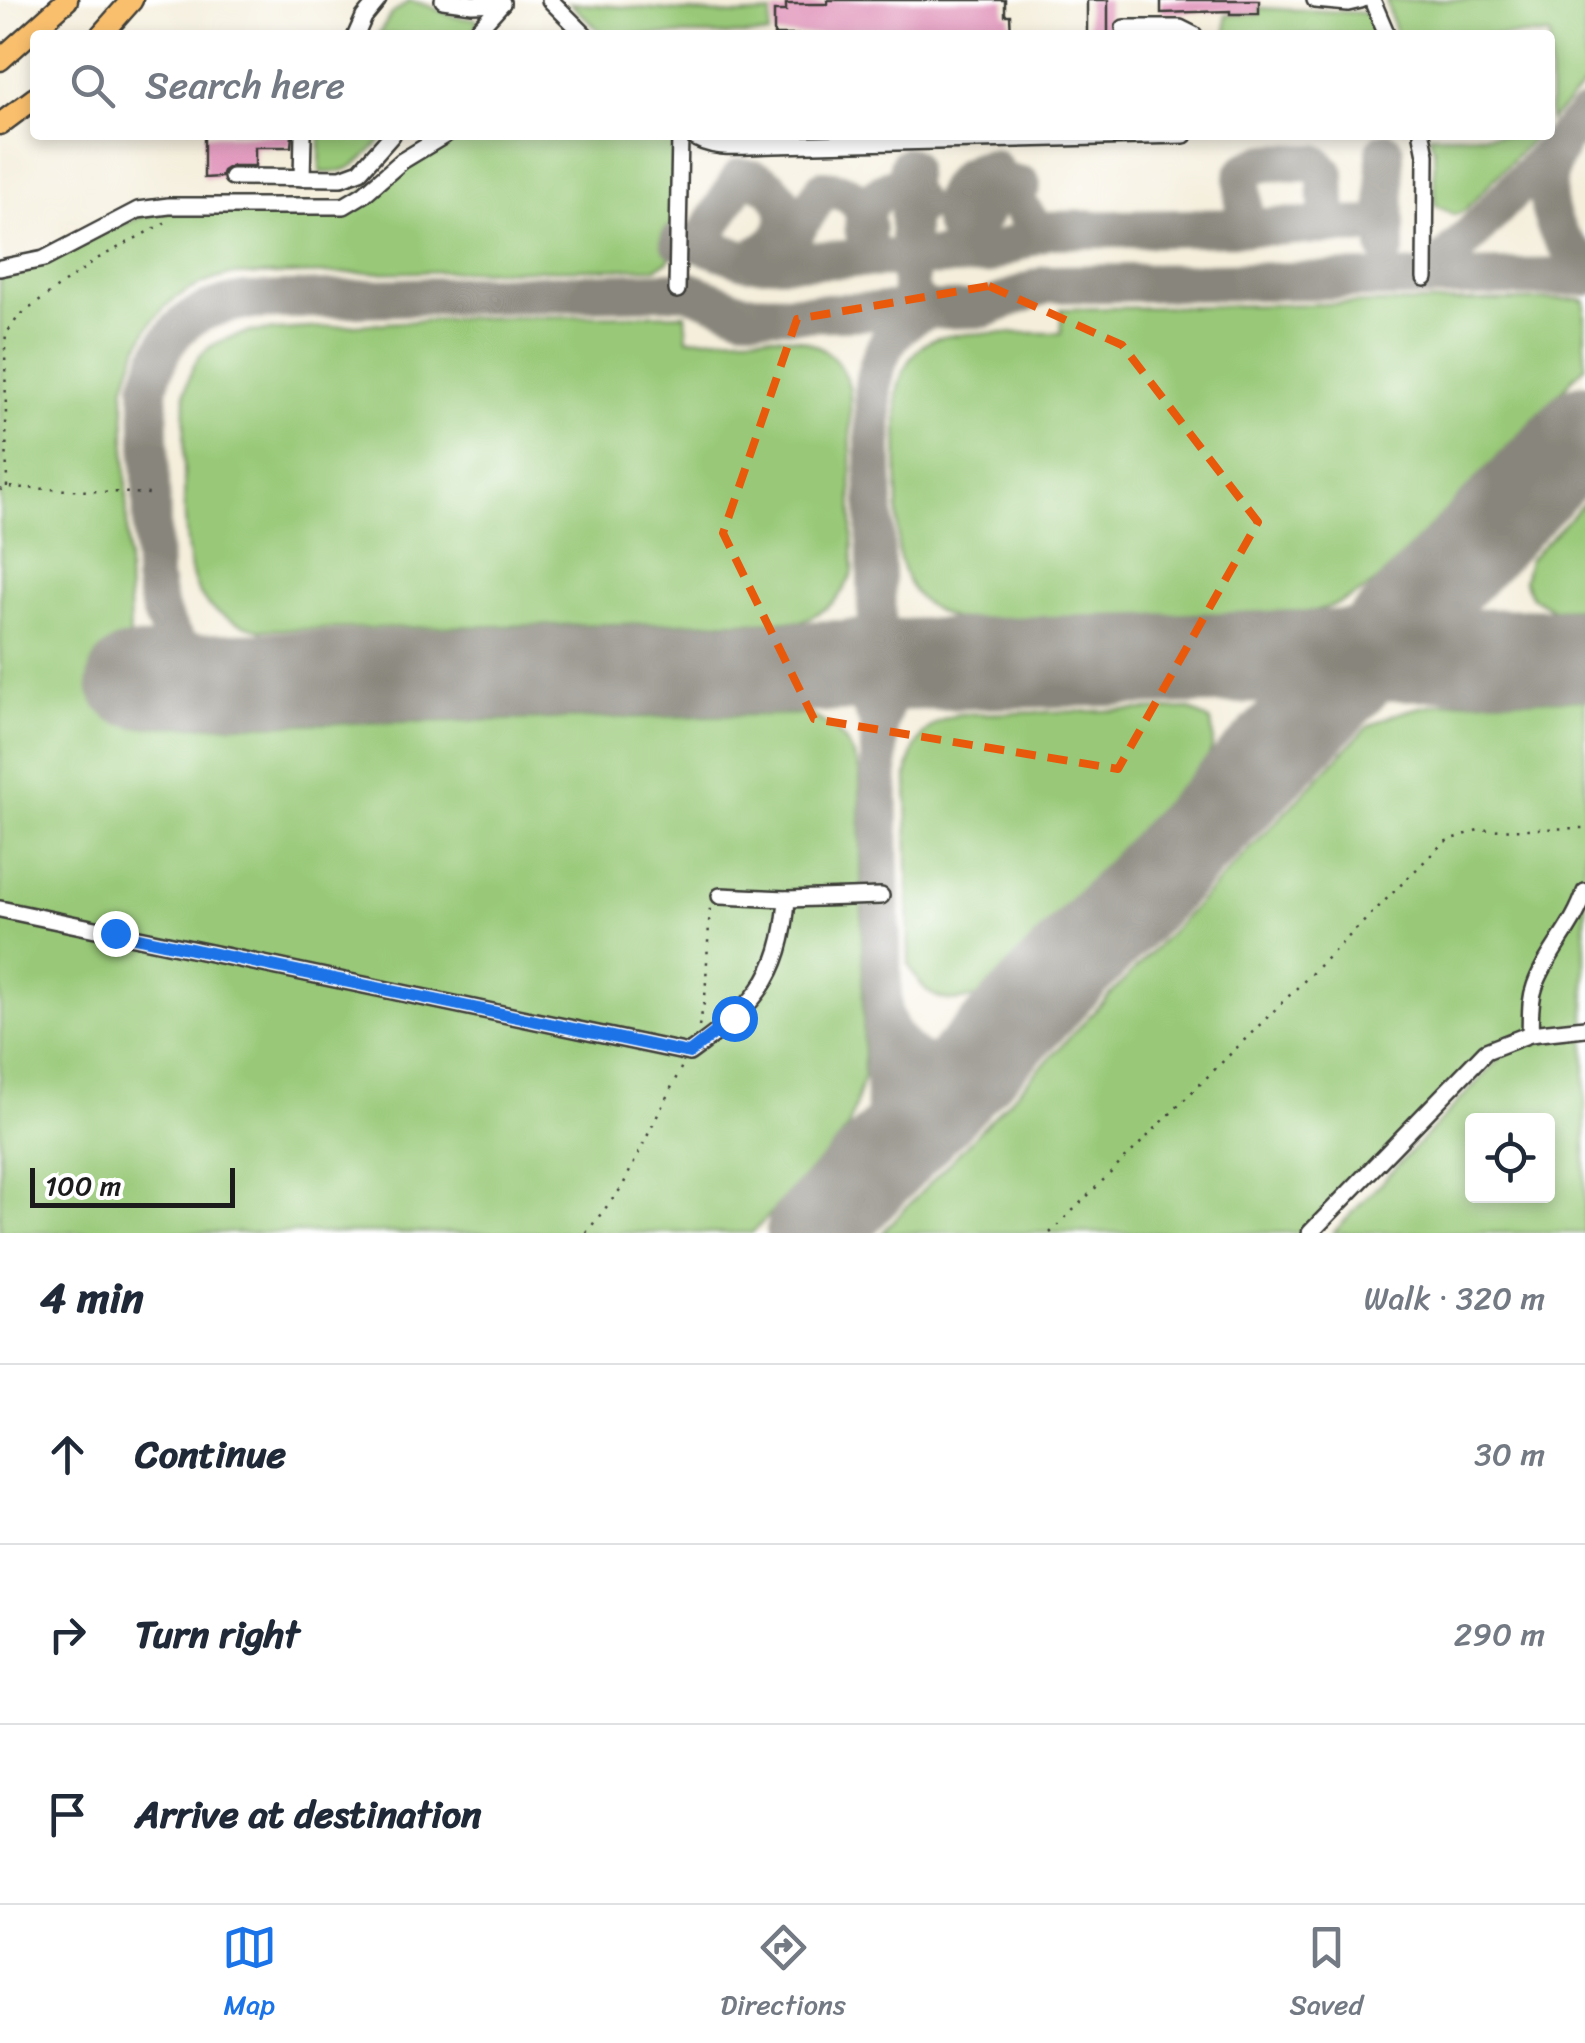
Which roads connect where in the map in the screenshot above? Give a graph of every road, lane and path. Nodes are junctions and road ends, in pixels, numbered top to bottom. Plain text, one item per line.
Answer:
1 (67, 0) edge
2 (132, 0) edge
3 (378, 0) edge
4 (443, 0) edge
5 (550, 0) edge
6 (1315, 0) edge
7 (1362, 0) edge
8 (1372, 0) edge
9 (504, 1) edge
10 (1124, 28) dead end
11 (34, 30) edge
12 (105, 30) edge
13 (358, 30) edge
14 (478, 30) edge
15 (580, 30) edge
16 (1184, 30) edge
17 (1384, 30) edge
18 (30, 33) edge
19 (0, 60) edge
20 (30, 102) edge
21 (0, 124) edge
22 (304, 140) edge
23 (388, 140) edge
24 (437, 140) edge
25 (680, 140) edge
26 (697, 140) edge
27 (826, 140) edge
28 (1422, 140) edge
29 (232, 177) dead end
30 (302, 178) junction
31 (166, 222) dead end
32 (0, 268) edge
33 (1425, 278) dead end
34 (677, 290) dead end
35 (7, 487) junction
36 (0, 490) edge
37 (152, 494) dead end
38 (1585, 828) edge
39 (1585, 892) edge
40 (720, 896) joint
41 (882, 896) dead end
42 (787, 899) junction
43 (0, 909) edge
44 (698, 1027) dead end
45 (1585, 1028) edge
46 (1530, 1034) junction
47 (689, 1053) junction
48 (586, 1233) edge
49 (1050, 1233) edge
50 (1310, 1233) edge

1 - 11 main road
2 - 12 main road
3 - 13 lane
4 - 9 lane
5 - 15 lane
6 - 7 lane
8 - 17 lane
9 - 14 lane
10 - 16 lane
18 - 19 main road
20 - 21 main road
22 - 30 lane
23 - 30 lane
24 - 32 lane
25 - 34 lane
26 - 27 lane
28 - 33 lane
29 - 30 lane
31 - 35 path
35 - 36 path
35 - 37 path
38 - 49 path
39 - 46 lane
40 - 42 lane
40 - 44 path
41 - 42 lane
42 - 47 lane
43 - 47 lane
45 - 46 lane
46 - 50 lane
47 - 48 path

